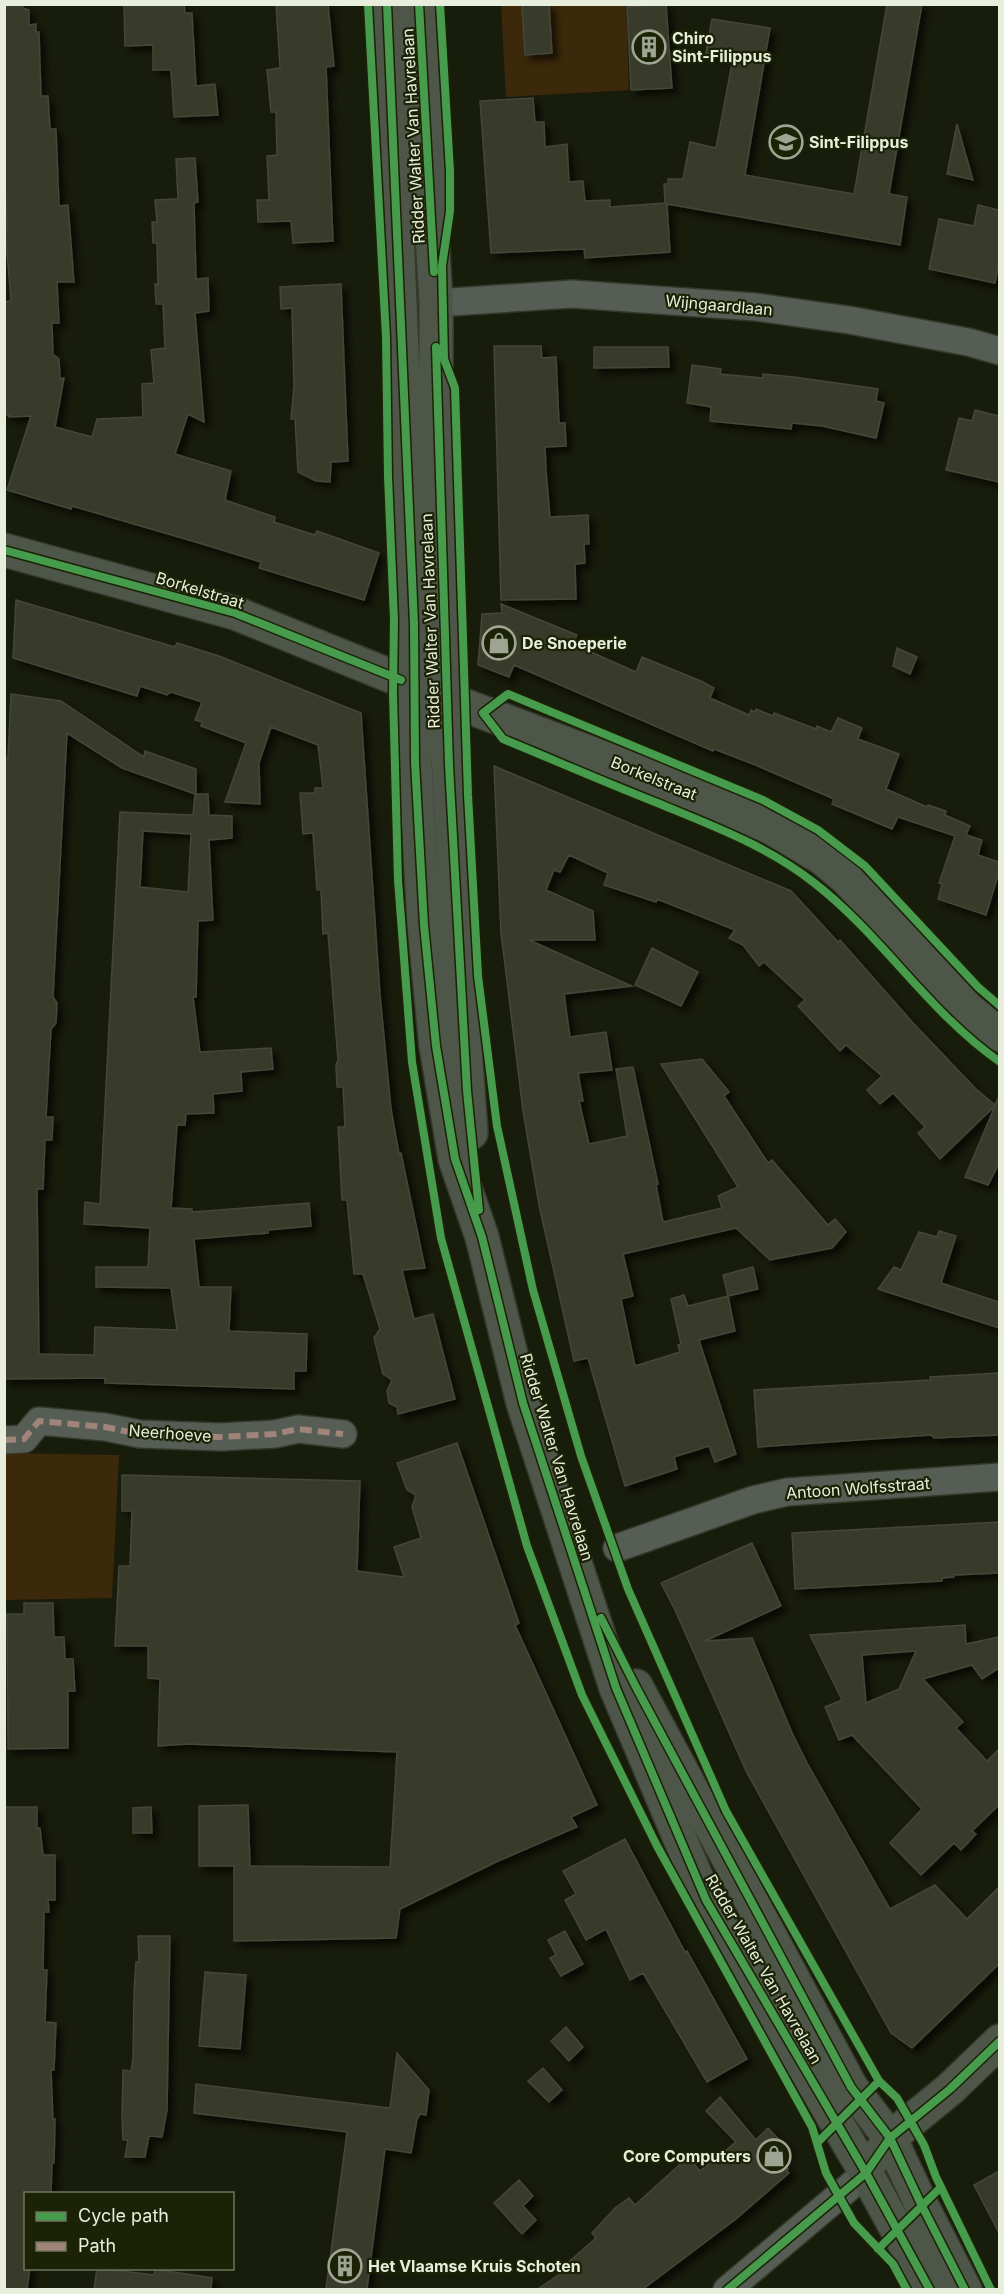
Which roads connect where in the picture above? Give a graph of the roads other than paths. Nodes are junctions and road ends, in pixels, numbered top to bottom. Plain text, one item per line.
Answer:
1 (387, 4) edge
2 (419, 4) edge
3 (436, 303) junction
4 (999, 351) edge
5 (4, 550) edge
6 (415, 686) junction
7 (445, 698) junction
8 (999, 1035) edge
9 (482, 1237) junction
10 (343, 1434) dead end
11 (4, 1440) edge
12 (999, 1477) edge
13 (617, 1548) dead end
14 (582, 1580) junction
15 (999, 2041) edge
16 (890, 2138) junction
17 (866, 2173) junction
18 (727, 2289) edge
19 (930, 2289) edge
20 (965, 2289) edge

1 - 6 main road, Ridder Walter Van Havrelaan
2 - 3 main road, Ridder Walter Van Havrelaan
3 - 4 street, Wijngaardlaan
3 - 7 main road, Ridder Walter Van Havrelaan
5 - 6 main road, Borkelstraat
6 - 7 main road, Borkelstraat
6 - 9 main road, Ridder Walter Van Havrelaan
7 - 8 main road, Borkelstraat
7 - 9 main road, Ridder Walter Van Havrelaan
9 - 14 main road, Ridder Walter Van Havrelaan
10 - 11 street, Neerhoeve
12 - 13 street, Antoon Wolfsstraat
14 - 16 main road, Ridder Walter Van Havrelaan
14 - 17 main road, Ridder Walter Van Havrelaan
15 - 16 main road
16 - 17 main road
16 - 20 main road, Ridder Walter Van Havrelaan
17 - 18 street
17 - 19 main road, Ridder Walter Van Havrelaan

